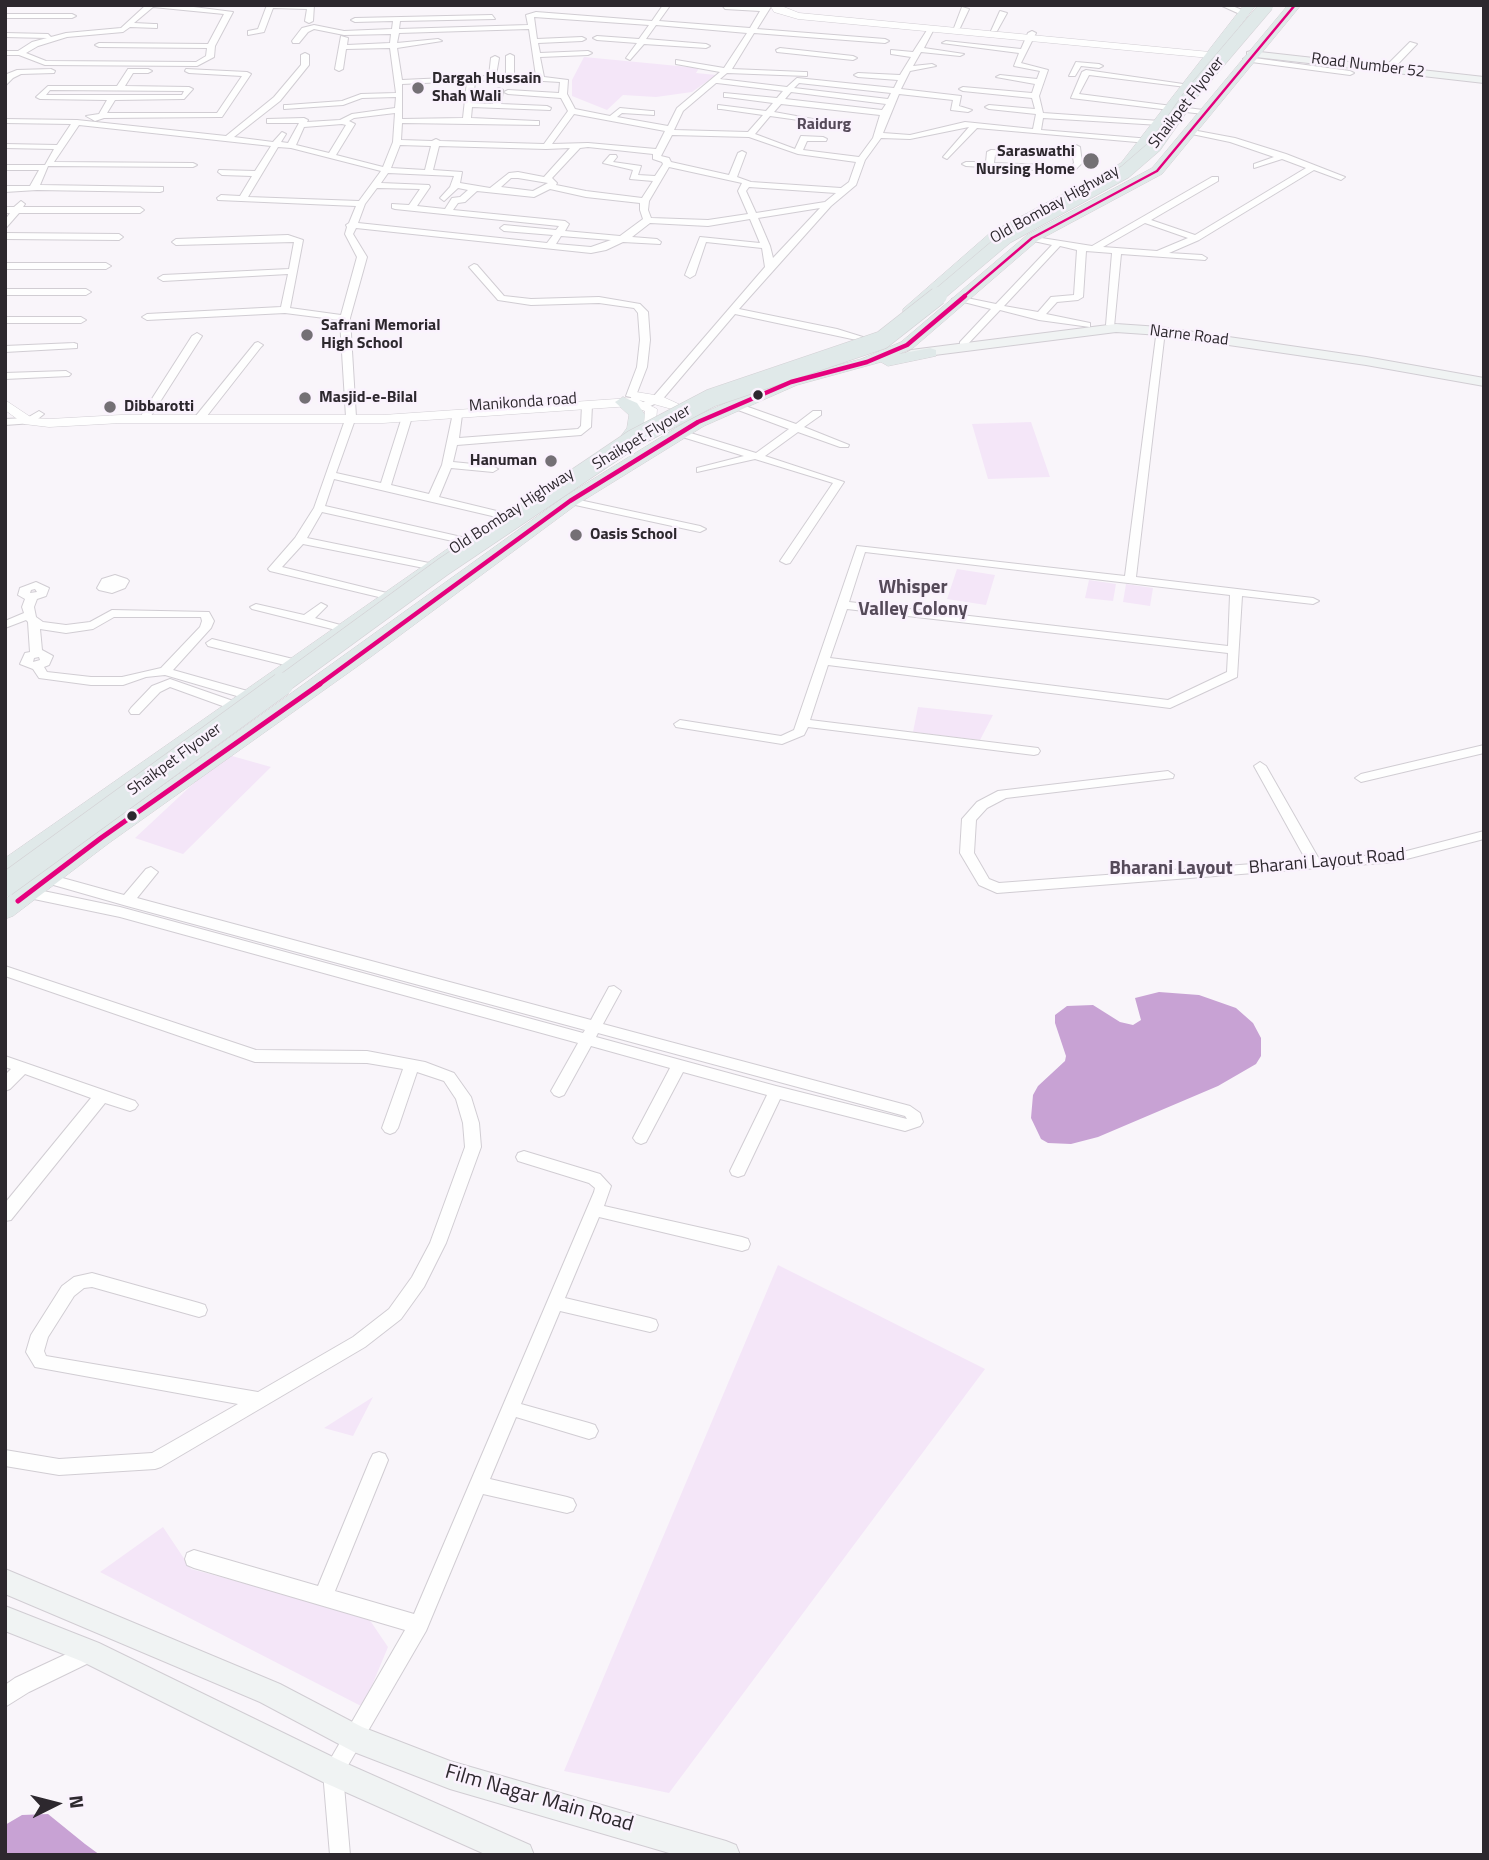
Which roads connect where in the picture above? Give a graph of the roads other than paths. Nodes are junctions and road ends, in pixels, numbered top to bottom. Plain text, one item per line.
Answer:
1 (556, 5) edge
2 (786, 5) edge
3 (1223, 5) edge
4 (1267, 5) edge
5 (1280, 5) edge
6 (1295, 5) edge
7 (271, 6) edge
8 (769, 6) edge
9 (665, 7) dead end
10 (725, 7) edge
11 (5, 8) edge
12 (965, 9) dead end
13 (1248, 9) edge
14 (1003, 13) dead end
15 (551, 14) junction
16 (5, 15) edge
17 (45, 16) junction
18 (72, 16) dead end
19 (492, 17) dead end
20 (397, 19) junction
21 (355, 20) dead end
22 (309, 21) dead end
23 (655, 22) junction
24 (872, 23) junction
25 (130, 25) junction
26 (957, 26) junction
27 (531, 27) junction
28 (754, 29) junction
29 (933, 29) junction
30 (994, 29) junction
31 (336, 30) junction
32 (394, 31) junction
33 (109, 32) junction
34 (251, 33) dead end
35 (5, 36) edge
36 (29, 36) junction
37 (49, 36) dead end
38 (830, 36) junction
39 (1030, 36) junction
40 (597, 38) dead end
41 (864, 38) junction
42 (582, 39) dead end
43 (296, 41) dead end
44 (438, 41) dead end
45 (533, 41) junction
46 (642, 41) junction
47 (885, 41) dead end
48 (946, 43) dead end
49 (1413, 44) dead end
50 (99, 45) junction
51 (152, 46) junction
52 (211, 46) junction
53 (393, 46) junction
54 (706, 46) dead end
55 (343, 47) junction
56 (780, 50) dead end
57 (1022, 51) junction
58 (588, 52) dead end
59 (894, 52) dead end
60 (918, 52) junction
61 (1212, 52) junction
62 (5, 53) edge
63 (20, 53) junction
64 (1252, 54) junction
65 (304, 55) dead end
66 (535, 55) junction
67 (966, 55) dead end
68 (510, 56) dead end
69 (495, 58) dead end
70 (630, 58) dead end
71 (816, 58) junction
72 (853, 58) dead end
73 (679, 62) dead end
74 (85, 63) junction
75 (145, 64) junction
76 (1392, 65) junction
77 (932, 66) dead end
78 (340, 69) dead end
79 (909, 69) junction
80 (131, 71) junction
81 (727, 71) junction
82 (1350, 73) dead end
83 (806, 74) dead end
84 (1072, 74) dead end
85 (858, 75) dead end
86 (1108, 75) junction
87 (510, 77) junction
88 (1000, 77) dead end
89 (471, 78) junction
90 (492, 78) junction
91 (540, 78) junction
92 (904, 78) junction
93 (1484, 78) edge
94 (717, 81) junction
95 (399, 82) junction
96 (1041, 82) junction
97 (5, 84) edge
98 (1186, 85) junction
99 (120, 88) junction
100 (963, 89) dead end
101 (499, 90) dead end
102 (786, 90) junction
103 (898, 91) junction
104 (508, 92) dead end
105 (400, 94) junction
106 (727, 95) dead end
107 (564, 96) junction
108 (1035, 96) junction
109 (112, 98) junction
110 (778, 101) junction
111 (892, 102) junction
112 (469, 105) junction
113 (497, 106) junction
114 (287, 107) dead end
115 (989, 107) dead end
116 (547, 108) dead end
117 (1170, 109) junction
118 (399, 110) junction
119 (968, 110) dead end
120 (572, 111) junction
121 (1203, 112) junction
122 (651, 113) dead end
123 (769, 113) junction
124 (886, 113) junction
125 (1039, 113) junction
126 (598, 115) junction
127 (723, 117) dead end
128 (612, 118) junction
129 (5, 119) edge
130 (467, 120) junction
131 (98, 121) junction
132 (270, 121) dead end
133 (400, 121) junction
134 (820, 121) dead end
135 (77, 122) junction
136 (342, 122) junction
137 (536, 123) dead end
138 (1160, 123) junction
139 (304, 125) junction
140 (594, 125) dead end
141 (975, 125) junction
142 (669, 130) junction
143 (1190, 131) junction
144 (1036, 132) junction
145 (282, 134) dead end
146 (622, 135) dead end
147 (750, 135) junction
148 (878, 135) junction
149 (1075, 135) junction
150 (823, 139) dead end
151 (226, 140) junction
152 (436, 141) junction
153 (1148, 141) junction
154 (397, 142) junction
155 (274, 145) junction
156 (5, 146) edge
157 (291, 146) junction
158 (577, 146) junction
159 (59, 147) junction
160 (546, 147) junction
161 (613, 152) junction
162 (658, 152) junction
163 (798, 152) junction
164 (742, 153) dead end
165 (332, 155) junction
166 (1077, 155) junction
167 (1283, 156) junction
168 (947, 157) dead end
169 (861, 160) junction
170 (667, 164) junction
171 (966, 164) dead end
172 (990, 164) junction
173 (193, 165) dead end
174 (46, 166) junction
175 (1258, 166) dead end
176 (5, 167) edge
177 (468, 167) dead end
178 (1313, 167) junction
179 (386, 170) junction
180 (222, 172) dead end
181 (412, 172) junction
182 (428, 173) junction
183 (259, 174) junction
184 (459, 174) junction
185 (1341, 177) dead end
186 (732, 178) junction
187 (657, 179) junction
188 (1215, 179) dead end
189 (548, 183) junction
190 (747, 184) junction
191 (375, 185) junction
192 (455, 185) junction
193 (406, 187) junction
194 (33, 188) junction
195 (475, 188) junction
196 (5, 189) edge
197 (160, 189) dead end
198 (495, 189) junction
199 (843, 191) junction
200 (220, 198) dead end
201 (444, 198) dead end
202 (242, 200) junction
203 (645, 201) junction
204 (361, 204) junction
205 (828, 204) junction
206 (395, 206) dead end
207 (412, 207) junction
208 (5, 210) edge
209 (17, 210) junction
210 (140, 210) dead end
211 (449, 211) junction
212 (478, 214) junction
213 (511, 217) junction
214 (751, 218) junction
215 (648, 220) junction
216 (1144, 220) junction
217 (350, 225) junction
218 (5, 226) edge
219 (504, 228) junction
220 (559, 234) junction
221 (5, 236) edge
222 (463, 236) junction
223 (119, 237) dead end
224 (1032, 238) junction
225 (1196, 238) junction
226 (621, 239) junction
227 (496, 240) junction
228 (176, 242) dead end
229 (657, 242) dead end
230 (1057, 244) junction
231 (766, 246) junction
232 (549, 247) junction
233 (1087, 249) junction
234 (1117, 251) junction
235 (1158, 254) junction
236 (1202, 258) dead end
237 (5, 265) edge
238 (106, 266) dead end
239 (474, 267) dead end
240 (770, 267) junction
241 (294, 271) junction
242 (690, 275) dead end
243 (163, 278) dead end
244 (5, 292) edge
245 (86, 292) dead end
246 (957, 299) junction
247 (995, 309) junction
248 (285, 310) junction
249 (733, 311) junction
250 (147, 317) dead end
251 (1039, 317) junction
252 (345, 318) junction
253 (5, 320) edge
254 (81, 320) dead end
255 (1087, 325) junction
256 (1111, 326) junction
257 (1160, 331) junction
258 (197, 337) dead end
259 (863, 340) junction
260 (963, 344) junction
261 (258, 345) dead end
262 (908, 345) junction
263 (74, 346) dead end
264 (5, 349) edge
265 (892, 353) junction
266 (930, 354) junction
267 (867, 362) junction
268 (66, 374) dead end
269 (5, 376) edge
270 (1484, 376) edge
271 (1484, 382) edge
272 (5, 394) edge
273 (627, 399) junction
274 (5, 404) edge
275 (587, 405) junction
276 (734, 405) junction
277 (680, 407) junction
278 (651, 409) junction
279 (817, 413) dead end
280 (457, 415) junction
281 (351, 417) junction
282 (365, 417) junction
283 (407, 417) junction
284 (42, 418) junction
285 (144, 419) junction
286 (199, 419) junction
287 (5, 422) edge
288 (796, 428) junction
289 (680, 433) junction
290 (629, 436) junction
291 (453, 442) junction
292 (844, 445) dead end
293 (760, 455) junction
294 (447, 465) junction
295 (493, 469) dead end
296 (701, 470) dead end
297 (329, 475) junction
298 (385, 488) junction
299 (433, 498) junction
300 (570, 501) junction
301 (319, 508) junction
302 (505, 516) junction
303 (700, 529) dead end
304 (300, 540) junction
305 (466, 541) junction
306 (786, 561) dead end
307 (429, 566) junction
308 (1130, 580) junction
309 (112, 590) dead end
310 (1236, 592) junction
311 (387, 596) junction
312 (32, 597) dead end
313 (1312, 601) dead end
314 (842, 605) junction
315 (321, 606) dead end
316 (256, 607) dead end
317 (112, 613) junction
318 (31, 619) junction
319 (307, 619) junction
320 (5, 625) edge
321 (341, 628) junction
322 (212, 643) dead end
323 (1234, 650) junction
324 (823, 662) junction
325 (293, 663) junction
326 (170, 667) junction
327 (325, 679) junction
328 (245, 696) junction
329 (135, 711) dead end
330 (803, 723) junction
331 (680, 724) dead end
332 (1484, 749) edge
333 (1034, 751) dead end
334 (1260, 766) dead end
335 (1168, 775) dead end
336 (1361, 778) dead end
337 (1484, 835) edge
338 (1315, 864) junction
339 (7, 866) edge
340 (151, 872) dead end
341 (48, 879) junction
342 (5, 885) edge
343 (29, 893) junction
344 (5, 900) edge
345 (127, 901) junction
346 (5, 911) edge
347 (5, 971) edge
348 (614, 991) dead end
349 (590, 1034) junction
350 (5, 1061) edge
351 (412, 1065) junction
352 (679, 1065) junction
353 (22, 1067) junction
354 (5, 1085) edge
355 (559, 1091) dead end
356 (776, 1092) junction
357 (102, 1096) junction
358 (130, 1105) dead end
359 (390, 1128) dead end
360 (641, 1138) dead end
361 (524, 1157) dead end
362 (738, 1171) dead end
363 (595, 1210) junction
364 (5, 1215) edge
365 (742, 1244) dead end
366 (556, 1303) junction
367 (199, 1310) dead end
368 (650, 1325) dead end
369 (260, 1400) junction
370 (513, 1409) junction
371 (589, 1431) dead end
372 (5, 1458) edge
373 (379, 1460) dead end
374 (478, 1485) junction
375 (567, 1505) dead end
376 (194, 1559) dead end
377 (5, 1581) edge
378 (324, 1595) junction
379 (5, 1618) edge
380 (419, 1625) junction
381 (90, 1652) junction
382 (5, 1697) edge
383 (354, 1738) junction
384 (332, 1772) junction
385 (511, 1853) edge
386 (340, 1855) edge
387 (726, 1855) edge

1 - 15 street
2 - 26 street
3 - 13 street
4 - 342 main road, Shaikpet Flyover, bridge
5 - 344 main road, Shaikpet Flyover
6 - 64 main road, Old Bombay Highway
7 - 22 street
7 - 34 street
8 - 10 street
8 - 24 street
8 - 28 street
9 - 23 street
11 - 16 street
12 - 26 street
13 - 61 main road, Old Bombay Highway
14 - 30 street
15 - 23 street
15 - 27 street
16 - 17 street
17 - 18 street
17 - 36 street
19 - 20 street
20 - 21 street
20 - 32 street
23 - 28 street
23 - 46 street
24 - 29 street
24 - 41 street
25 - 33 street
25 - 51 street
25 - 52 street
26 - 30 street
27 - 32 street
27 - 45 street
28 - 38 street
28 - 81 street
29 - 39 street
29 - 60 street
30 - 39 street
31 - 32 street
31 - 43 street
31 - 55 street
32 - 53 street
33 - 50 street
33 - 63 street
35 - 36 street
36 - 37 street
38 - 41 street
38 - 71 street
39 - 57 street
39 - 61 street
40 - 46 street
41 - 47 street
42 - 45 street
44 - 53 street
45 - 66 street
46 - 54 street
46 - 70 street
48 - 57 street
49 - 76 street
50 - 51 street
50 - 74 street
51 - 52 street
51 - 75 street
52 - 75 street
53 - 55 street
53 - 95 street
55 - 78 street
56 - 71 street
57 - 96 street
58 - 66 street
59 - 60 street
60 - 67 street
60 - 79 street
61 - 98 main road, Old Bombay Highway
62 - 63 street
63 - 74 street
64 - 76 main road, Road Number 52
64 - 82 street
64 - 93 main road, Road Number 52
64 - 121 main road, Old Bombay Highway
65 - 151 street
66 - 91 street
68 - 87 street
69 - 90 street
71 - 72 street
73 - 81 street
74 - 75 street
76 - 93 main road, Road Number 52
77 - 79 street
79 - 92 street
80 - 97 street
80 - 99 street
80 - 131 street
81 - 83 street
81 - 94 street
84 - 86 street
85 - 92 street
86 - 98 street
86 - 117 street
87 - 90 street
87 - 91 street
88 - 96 street
89 - 90 street
89 - 95 street
89 - 112 street
91 - 107 street
92 - 103 street
94 - 102 street
94 - 142 street
95 - 105 street
96 - 108 street
98 - 117 main road, Old Bombay Highway
99 - 109 street
99 - 109 street
100 - 108 street
101 - 113 street
102 - 103 street
102 - 110 street
102 - 111 street
103 - 111 street
103 - 119 street
104 - 107 street
105 - 114 street
105 - 118 street
106 - 110 street
107 - 120 street
108 - 125 street
109 - 131 street
110 - 123 street
110 - 124 street
111 - 124 street
112 - 113 street
112 - 130 street
113 - 116 street
115 - 125 street
117 - 121 street
117 - 138 main road, Old Bombay Highway
118 - 133 street
118 - 136 street
120 - 126 street
120 - 160 street
121 - 143 main road, Old Bombay Highway
122 - 128 street
123 - 127 street
123 - 134 street
123 - 147 street
124 - 148 street
125 - 138 street
125 - 144 street
126 - 128 street
126 - 140 street
128 - 142 street
129 - 131 street
129 - 135 street
130 - 133 street
130 - 137 street
131 - 135 street
131 - 151 street
132 - 139 street
133 - 154 street
135 - 159 street
136 - 139 street
136 - 165 street
138 - 153 main road, Old Bombay Highway
139 - 157 street
141 - 144 street
141 - 148 street
141 - 168 street
142 - 147 street
142 - 162 street
143 - 167 street
143 - 224 main road, Old Bombay Highway
144 - 149 street
145 - 155 street
146 - 161 street
147 - 163 street
148 - 169 street
149 - 153 street
149 - 166 street
150 - 163 street
151 - 155 street
152 - 154 street
152 - 160 street
152 - 182 street
153 - 259 main road, Old Bombay Highway
154 - 179 street
155 - 157 street
155 - 183 street
156 - 159 street
157 - 165 street
158 - 160 street
158 - 161 street
158 - 189 street
159 - 174 street
161 - 162 street
161 - 187 street
162 - 170 street
163 - 169 street
164 - 186 street
165 - 179 street
166 - 172 street
166 - 172 street
167 - 175 street
167 - 178 street
169 - 199 street
170 - 186 street
170 - 187 street
171 - 172 street
173 - 174 street
174 - 176 street
174 - 194 street
177 - 184 street
178 - 185 street
178 - 225 street
179 - 181 street
179 - 191 street
180 - 183 street
181 - 182 street
181 - 193 street
182 - 184 street
183 - 202 street
184 - 192 street
186 - 190 street
187 - 203 street
188 - 216 street
189 - 198 street
189 - 198 street
189 - 203 street
190 - 199 street
190 - 214 street
191 - 193 street
191 - 204 street
192 - 195 street
192 - 201 street
193 - 207 street
194 - 196 street
194 - 197 street
194 - 209 street
195 - 198 street
195 - 211 street
199 - 205 street
200 - 202 street
202 - 204 street
203 - 215 street
204 - 217 street
205 - 214 street
205 - 240 street
206 - 207 street
207 - 211 street
208 - 209 street
209 - 210 street
209 - 218 street
211 - 212 street
212 - 213 street
212 - 222 street
213 - 219 street
213 - 220 street
214 - 215 street
214 - 231 street
215 - 226 street
216 - 225 street
216 - 233 street
217 - 222 street
217 - 252 street
219 - 220 street
219 - 227 street
220 - 226 street
220 - 232 street
221 - 223 street
222 - 227 street
224 - 230 street
224 - 246 main road, Old Bombay Highway
225 - 235 street
226 - 229 street
226 - 232 street
227 - 232 street
228 - 241 street
230 - 233 street
230 - 247 street
231 - 240 street
231 - 242 street
233 - 234 street
233 - 251 street
234 - 235 street
234 - 256 street
235 - 236 street
237 - 238 street
239 - 273 street
240 - 249 street
241 - 243 street
241 - 248 street
244 - 245 street
246 - 247 street
246 - 262 main road, Old Bombay Highway
247 - 251 street
247 - 260 street
248 - 250 street
248 - 252 street
249 - 259 street
249 - 278 street
251 - 255 street
252 - 281 street
253 - 254 street
255 - 256 main road, Narne Road
255 - 260 main road, Narne Road
256 - 270 main road, Narne Road
257 - 266 main road, Narne Road
257 - 271 main road, Narne Road
257 - 308 street
258 - 285 street
259 - 265 main road
259 - 277 main road, Old Bombay Highway
260 - 262 main road, Narne Road
261 - 286 street
262 - 265 main road, Old Bombay Highway
263 - 264 street
265 - 266 main road, Narne Road
265 - 267 main road, Old Bombay Highway
266 - 267 main road
267 - 276 main road, Old Bombay Highway
268 - 269 street
272 - 284 street
273 - 275 street, Manikonda road
273 - 278 street, Manikonda road
273 - 282 street, Manikonda road
273 - 290 main road
274 - 284 street
275 - 280 street, Manikonda road
275 - 291 street
276 - 288 street
276 - 289 main road, Old Bombay Highway
277 - 278 main road, Old Bombay Highway
277 - 278 street, Manikonda road
278 - 290 main road, Old Bombay Highway
279 - 288 street
280 - 283 street, Manikonda road
280 - 291 street
281 - 282 street, Manikonda road
281 - 286 street, Manikonda road
281 - 297 street
282 - 283 street, Manikonda road
283 - 298 street
284 - 285 street, Manikonda road
284 - 287 street
285 - 286 street, Manikonda road
288 - 292 street
288 - 293 street
289 - 293 street
289 - 300 main road, Old Bombay Highway
290 - 302 main road, Old Bombay Highway
291 - 294 street
293 - 296 street
293 - 306 street
294 - 295 street
294 - 299 street
297 - 298 street
297 - 301 street
298 - 299 street
299 - 302 street
300 - 303 street
300 - 327 main road, Old Bombay Highway
301 - 304 street
301 - 305 street
302 - 305 main road, Old Bombay Highway
304 - 307 street
304 - 311 street
305 - 307 main road, Old Bombay Highway
307 - 311 main road, Old Bombay Highway
308 - 310 street
308 - 314 street
309 - 317 street
310 - 313 street
310 - 323 street
311 - 321 main road, Old Bombay Highway
312 - 318 street
314 - 323 street
314 - 324 street
315 - 319 street
316 - 319 street
317 - 318 street
317 - 326 street
318 - 320 street
318 - 326 street
319 - 321 street
321 - 325 main road, Old Bombay Highway
322 - 325 street
323 - 324 street
324 - 330 street
325 - 327 main road
325 - 328 main road, Old Bombay Highway
326 - 328 street
327 - 341 main road, Old Bombay Highway
328 - 329 street
328 - 339 main road, Old Bombay Highway
330 - 331 street
330 - 333 street
332 - 336 street
334 - 338 street
335 - 338 street, Bharani Layout Road
337 - 338 street, Bharani Layout Road
340 - 345 street
341 - 343 main road, Old Bombay Highway
341 - 345 street
343 - 346 main road, Old Bombay Highway
343 - 349 street
345 - 349 street
347 - 351 street
348 - 349 street
349 - 352 street
349 - 355 street
349 - 356 street
350 - 353 street
351 - 359 street
351 - 369 street
352 - 356 street
352 - 360 street
353 - 354 street
353 - 357 street
356 - 362 street
357 - 358 street
357 - 364 street
361 - 363 street
363 - 365 street
363 - 366 street
366 - 368 street
366 - 370 street
367 - 369 street
369 - 372 street
370 - 371 street
370 - 374 street
373 - 378 street
374 - 375 street
374 - 380 street
376 - 378 street
377 - 383 main road, Film Nagar Main Road
378 - 380 street
379 - 381 main road
380 - 383 street
381 - 382 street
381 - 384 main road
383 - 384 street
383 - 387 main road, Film Nagar Main Road
384 - 385 main road
384 - 386 street

